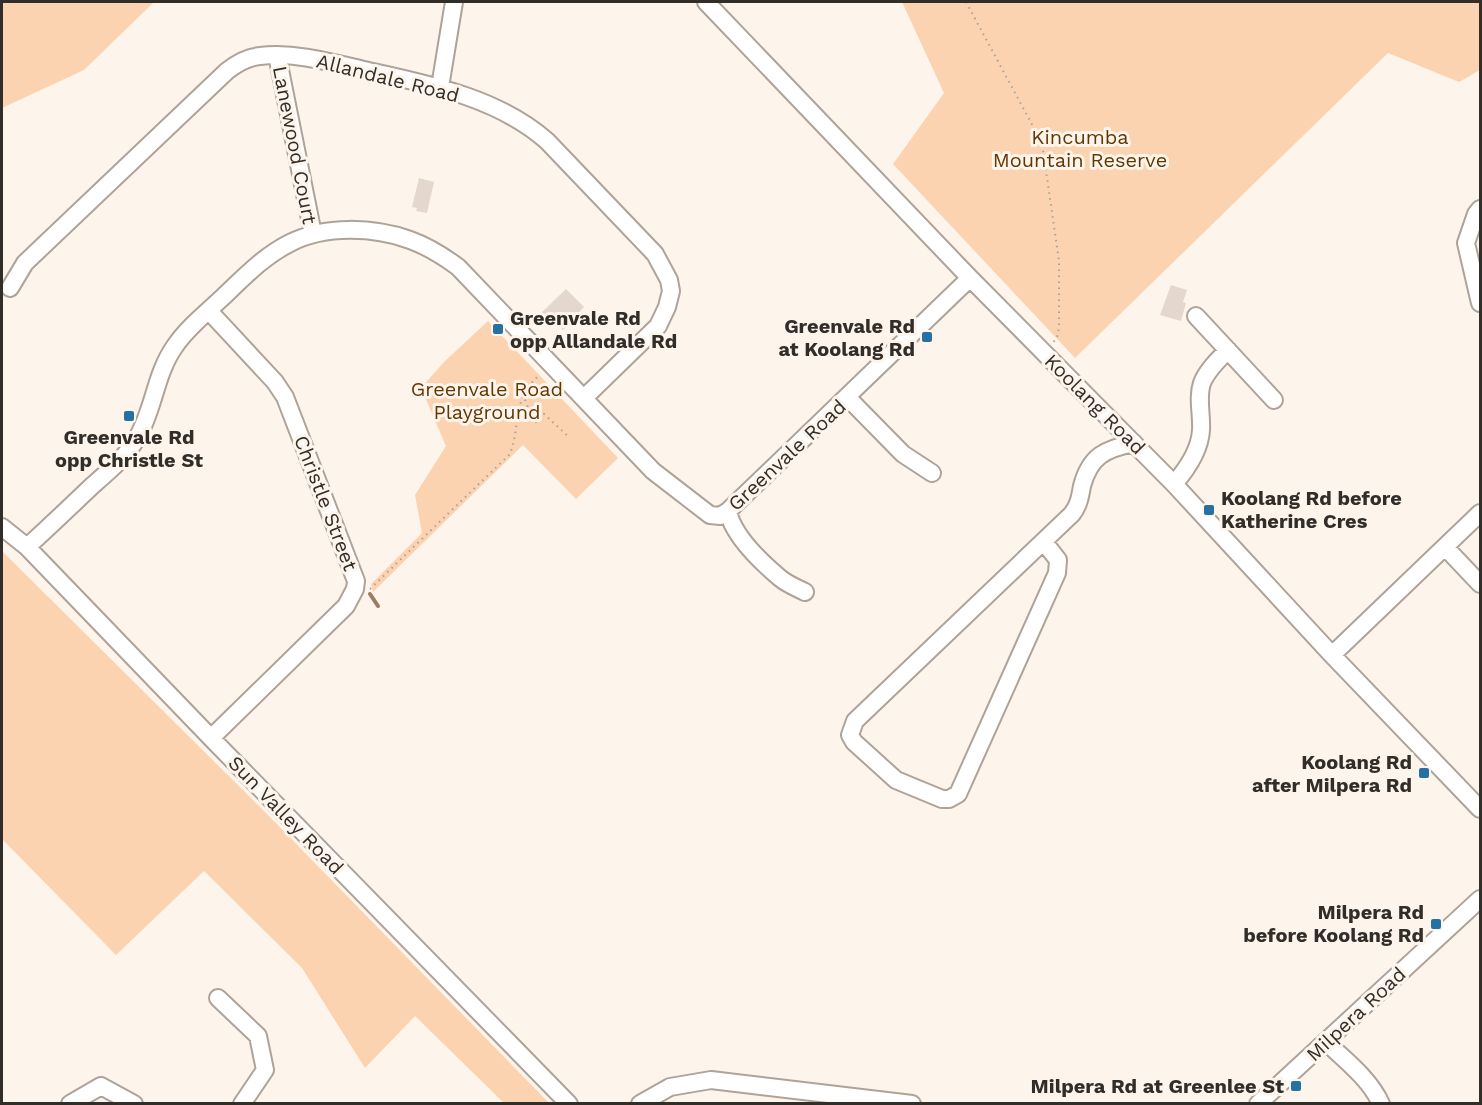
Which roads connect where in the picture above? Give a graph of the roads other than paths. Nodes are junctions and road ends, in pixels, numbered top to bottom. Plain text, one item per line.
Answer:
1 (453, 2) edge
2 (706, 2) edge
3 (277, 55) junction
4 (440, 87) junction
5 (1480, 209) edge
6 (313, 234) junction
7 (970, 278) junction
8 (10, 288) dead end
9 (1480, 303) edge
10 (209, 311) junction
11 (1196, 316) dead end
12 (1228, 350) junction
13 (584, 398) junction
14 (848, 398) junction
15 (1274, 400) dead end
16 (1134, 443) junction
17 (932, 473) dead end
18 (1174, 484) junction
19 (728, 511) junction
20 (1480, 513) edge
21 (2, 527) edge
22 (1044, 542) junction
23 (1445, 547) junction
24 (27, 548) junction
25 (1480, 584) edge
26 (805, 592) dead end
27 (1332, 655) junction
28 (211, 738) junction
29 (1480, 809) edge
30 (1480, 899) edge
31 (219, 998) dead end
32 (1326, 1042) junction
33 (70, 1104) edge
34 (134, 1104) edge
35 (242, 1104) edge
36 (569, 1104) edge
37 (640, 1104) edge
38 (912, 1104) edge
39 (1258, 1104) edge
40 (1381, 1104) edge

1 - 4 street
2 - 7 street, Koolang Road
3 - 4 street, Allandale Road
3 - 6 street, Lanewood Court
3 - 8 street, Allandale Road
4 - 13 street, Allandale Road
5 - 9 street
6 - 10 street, Greenvale Road
6 - 13 street, Greenvale Road
7 - 14 street, Greenvale Road
7 - 16 street, Koolang Road
10 - 24 street, Greenvale Road
10 - 28 street, Christle Street
11 - 12 street
12 - 15 street
12 - 18 street
13 - 19 street, Greenvale Road
14 - 17 street
14 - 19 street, Greenvale Road
16 - 18 street, Koolang Road
16 - 22 street
18 - 27 street, Koolang Road
19 - 26 street
20 - 23 street
21 - 24 street, Sun Valley Road
22 - 22 street
23 - 25 street
23 - 27 street
24 - 28 street, Sun Valley Road
27 - 29 street, Koolang Road
28 - 36 street, Sun Valley Road
30 - 32 street, Milpera Road
31 - 35 street
32 - 39 street, Milpera Road
32 - 40 street
33 - 34 street
37 - 38 street

